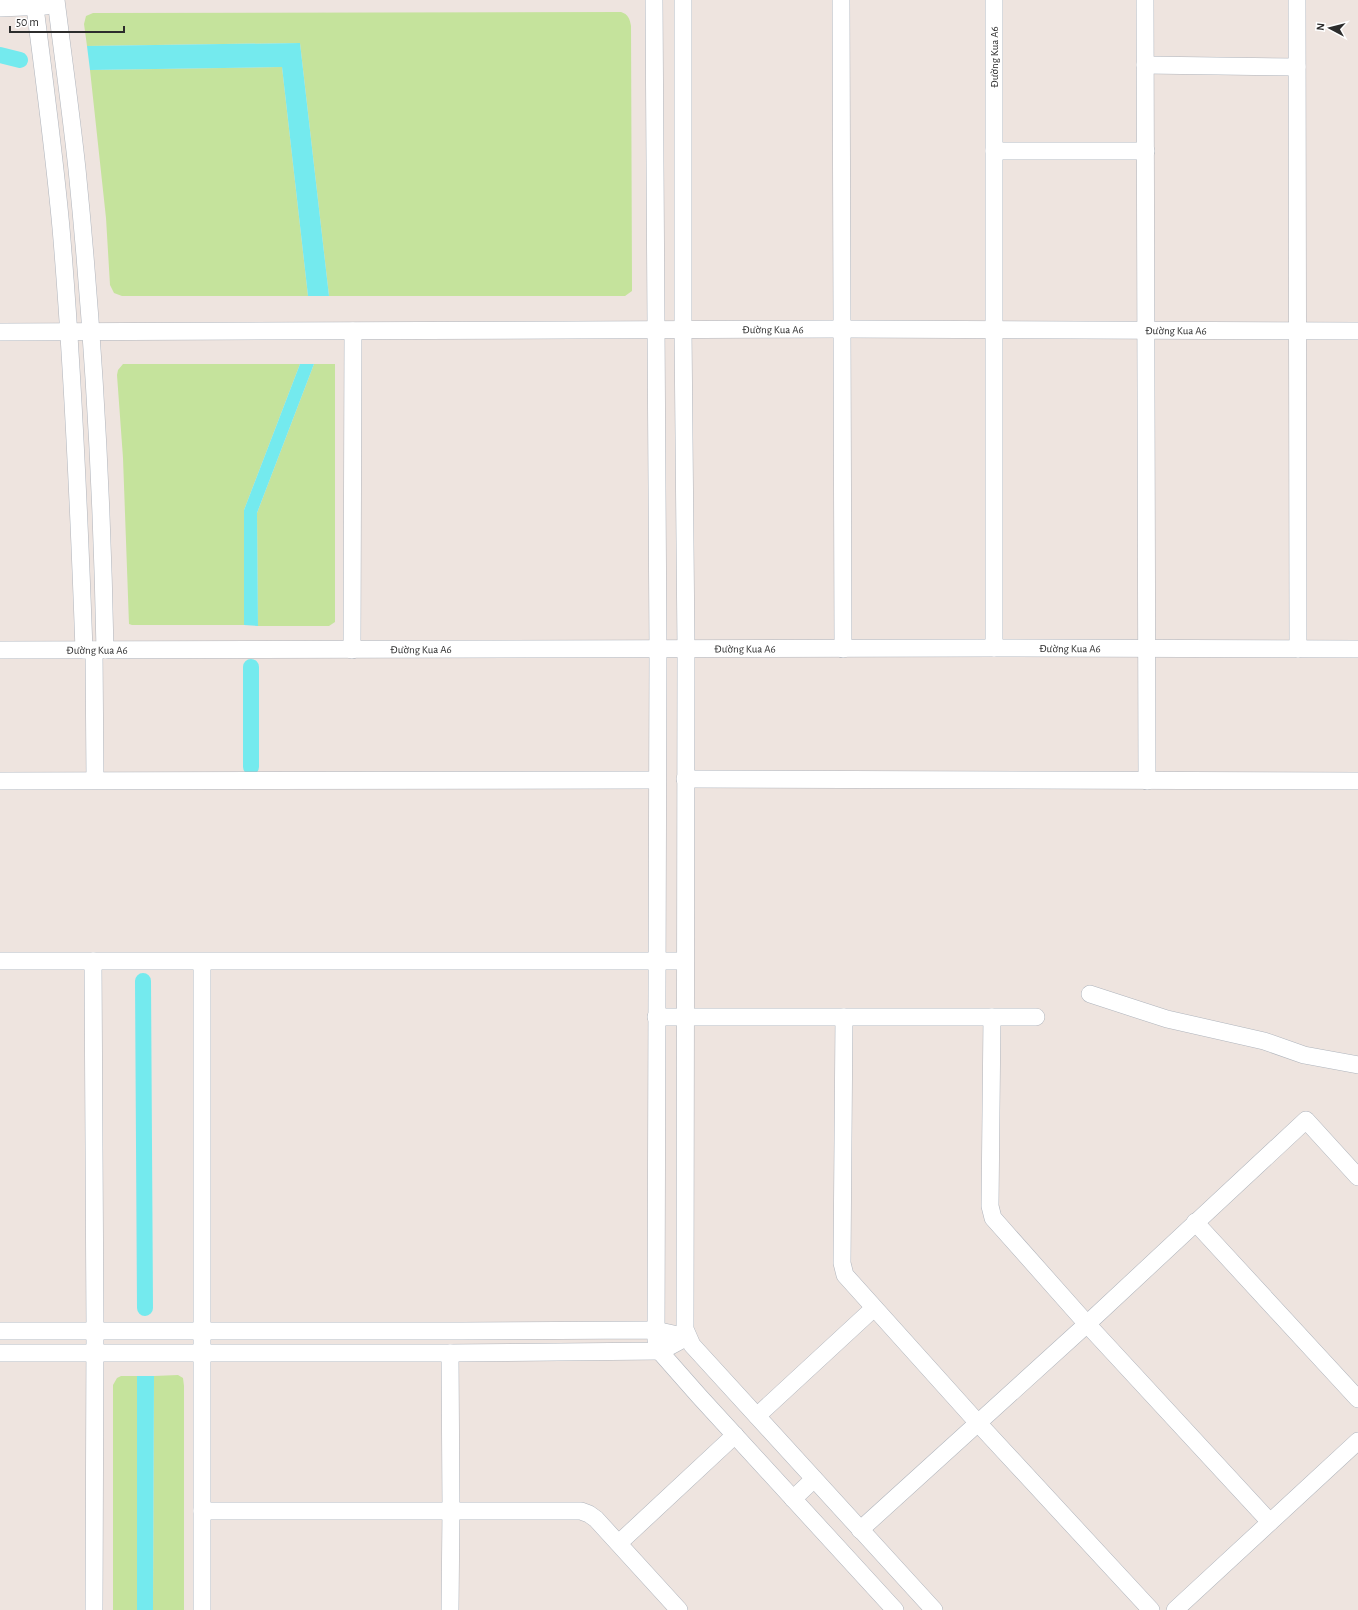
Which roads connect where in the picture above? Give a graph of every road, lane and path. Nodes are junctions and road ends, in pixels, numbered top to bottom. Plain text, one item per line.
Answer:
1 (654, 0) edge
2 (683, 0) edge
3 (841, 0) edge
4 (994, 0) edge
5 (1145, 0) edge
6 (1297, 0) edge
7 (35, 3) edge
8 (57, 3) edge
9 (0, 8) edge
10 (1145, 65) junction
11 (1297, 66) junction
12 (994, 151) junction
13 (1146, 151) junction
14 (842, 329) junction
15 (657, 330) junction
16 (683, 330) junction
17 (994, 330) junction
18 (1146, 330) junction
19 (353, 331) junction
20 (1298, 331) junction
21 (1358, 331) edge
22 (0, 332) edge
23 (69, 332) junction
24 (91, 332) junction
25 (994, 648) junction
26 (658, 649) junction
27 (686, 649) junction
28 (843, 649) junction
29 (1146, 649) junction
30 (1298, 649) junction
31 (1358, 649) edge
32 (0, 650) edge
33 (94, 650) junction
34 (352, 650) junction
35 (685, 779) junction
36 (95, 780) junction
37 (657, 780) junction
38 (0, 781) edge
39 (1147, 781) junction
40 (1358, 781) edge
41 (92, 961) junction
42 (656, 961) junction
43 (685, 961) junction
44 (0, 962) edge
45 (202, 962) junction
46 (1090, 994) dead end
47 (1036, 1016) dead end
48 (656, 1017) junction
49 (684, 1017) junction
50 (844, 1017) junction
51 (992, 1017) junction
52 (1358, 1065) edge
53 (1358, 1177) edge
54 (1195, 1222) junction
55 (874, 1308) junction
56 (1087, 1324) junction
57 (95, 1330) junction
58 (656, 1330) junction
59 (0, 1331) edge
60 (202, 1331) junction
61 (687, 1337) junction
62 (660, 1351) junction
63 (95, 1352) junction
64 (202, 1353) junction
65 (450, 1353) junction
66 (0, 1354) edge
67 (1358, 1399) edge
68 (756, 1416) junction
69 (978, 1423) junction
70 (735, 1435) junction
71 (1358, 1441) edge
72 (814, 1479) junction
73 (793, 1499) junction
74 (452, 1510) junction
75 (202, 1511) junction
76 (1270, 1522) junction
77 (860, 1530) junction
78 (619, 1543) junction
79 (918, 1593) junction
80 (94, 1610) edge
81 (202, 1610) edge
82 (450, 1610) edge
83 (679, 1610) edge
84 (895, 1610) edge
85 (900, 1610) edge
86 (934, 1610) edge
87 (1151, 1610) edge
88 (1174, 1610) edge

1 - 15 street
2 - 16 street
3 - 14 street
4 - 12 street, Đường Kua A6
5 - 10 street
6 - 11 street
7 - 8 street
7 - 9 street
7 - 23 street
8 - 24 street
10 - 11 street
10 - 13 street
11 - 20 street
12 - 13 street
12 - 17 street, Đường Kua A6
13 - 18 street
14 - 16 street, Đường Kua A6
14 - 17 street, Đường Kua A6
14 - 28 street
15 - 16 street, Đường Kua A6
15 - 19 street, Đường Kua A6
15 - 26 street
16 - 27 street
17 - 18 street, Đường Kua A6
17 - 25 street, Đường Kua A6
18 - 20 street, Đường Kua A6
18 - 29 street
19 - 24 street, Đường Kua A6
19 - 34 street
20 - 21 street, Đường Kua A6
20 - 30 street
22 - 23 street, Đường Kua A6
23 - 24 street, Đường Kua A6
23 - 33 street
24 - 33 street
25 - 28 street, Đường Kua A6
25 - 29 street, Đường Kua A6
26 - 27 street, Đường Kua A6
26 - 34 street, Đường Kua A6
26 - 37 street
27 - 28 street, Đường Kua A6
27 - 35 street
29 - 30 street, Đường Kua A6
29 - 39 street
30 - 31 street, Đường Kua A6
32 - 33 street, Đường Kua A6
33 - 34 street, Đường Kua A6
33 - 36 street
35 - 39 street
35 - 43 street
36 - 37 street
36 - 38 street
37 - 42 street
39 - 40 street
41 - 44 street
41 - 45 street
41 - 57 street
42 - 43 street
42 - 45 street
42 - 48 street
43 - 49 street
45 - 60 street
46 - 52 street
47 - 51 street
48 - 49 street
48 - 58 street
49 - 50 street
49 - 61 street
50 - 51 street
50 - 55 street
51 - 56 street
53 - 54 street
54 - 56 street
54 - 67 street
55 - 68 street
55 - 69 street
56 - 69 street
56 - 76 street
57 - 59 street
57 - 60 street
57 - 63 street
58 - 60 street
58 - 61 street
58 - 62 street
60 - 64 street
61 - 62 street
61 - 68 street
62 - 65 street
62 - 70 street
63 - 64 street
63 - 66 street
63 - 80 street
64 - 65 street
64 - 75 street
65 - 74 street
68 - 72 street
69 - 77 street
69 - 87 street
70 - 73 street
70 - 78 street
71 - 76 street
72 - 73 street
72 - 77 street
73 - 84 street
74 - 75 street
74 - 78 street
74 - 82 street
75 - 81 street
76 - 88 street
77 - 79 street
78 - 83 street
79 - 85 street
79 - 86 street

